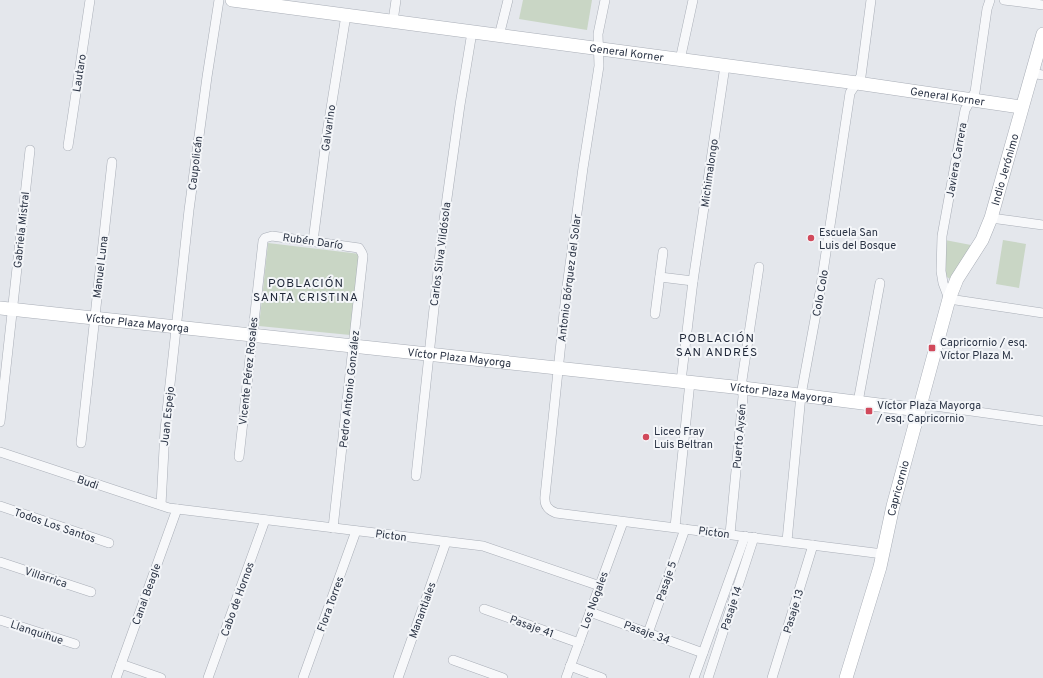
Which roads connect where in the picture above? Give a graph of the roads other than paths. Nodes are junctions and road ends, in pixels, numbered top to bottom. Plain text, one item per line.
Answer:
1 (90, 0) edge
2 (219, 0) edge
3 (232, 0) edge
4 (235, 0) edge
5 (396, 0) edge
6 (508, 0) edge
7 (605, 0) edge
8 (693, 0) edge
9 (871, 0) edge
10 (990, 0) edge
11 (1004, 0) edge
12 (1043, 5) edge
13 (346, 15) junction
14 (393, 21) junction
15 (472, 32) junction
16 (1043, 34) edge
17 (499, 36) junction
18 (599, 50) junction
19 (680, 60) junction
20 (725, 66) junction
21 (1037, 74) edge
22 (857, 84) junction
23 (971, 100) junction
24 (1021, 107) junction
25 (68, 146) dead end
26 (30, 150) dead end
27 (112, 162) dead end
28 (991, 218) junction
29 (1043, 225) edge
30 (265, 238) joint
31 (313, 241) junction
32 (361, 250) joint
33 (663, 252) dead end
34 (759, 267) dead end
35 (660, 277) junction
36 (693, 281) junction
37 (880, 283) dead end
38 (949, 299) junction
39 (6, 308) edge
40 (1043, 313) edge
41 (655, 314) dead end
42 (94, 318) junction
43 (177, 327) junction
44 (252, 335) junction
45 (353, 346) junction
46 (429, 354) junction
47 (558, 369) junction
48 (685, 382) junction
49 (743, 388) junction
50 (801, 395) junction
51 (858, 402) junction
52 (919, 407) junction
53 (1043, 421) edge
54 (0, 422) edge
55 (81, 443) dead end
56 (0, 452) edge
57 (239, 457) dead end
58 (416, 476) dead end
59 (161, 505) junction
60 (0, 506) edge
61 (547, 507) joint
62 (177, 509) junction
63 (265, 520) junction
64 (623, 522) junction
65 (333, 528) junction
66 (680, 528) junction
67 (356, 531) junction
68 (730, 534) junction
69 (749, 537) junction
70 (787, 541) junction
71 (446, 542) junction
72 (109, 543) dead end
73 (813, 545) junction
74 (883, 554) junction
75 (0, 562) edge
76 (600, 586) junction
77 (91, 592) dead end
78 (484, 609) dead end
79 (590, 612) junction
80 (0, 620) edge
81 (648, 633) junction
82 (579, 643) junction
83 (75, 644) dead end
84 (703, 653) junction
85 (453, 660) dead end
86 (121, 664) junction
87 (570, 666) junction
88 (116, 678) edge
89 (161, 678) edge
90 (208, 678) edge
91 (303, 678) edge
92 (398, 678) edge
93 (503, 678) edge
94 (566, 678) edge
95 (602, 678) edge
96 (694, 678) edge
97 (708, 678) edge
98 (772, 678) edge
99 (846, 678) edge

1 - 25 street, Lautaro
2 - 43 street, Caupolicán
3 - 4 street, General Korner
4 - 13 street, General Korner
5 - 14 street
6 - 17 street
7 - 18 street, Antonio Bórquez del Solar
8 - 19 street
9 - 22 street, Colo Colo
10 - 23 street, Javiera Carrera
11 - 12 street
13 - 14 street, General Korner
13 - 31 street, Galvarino
14 - 15 street, General Korner
15 - 17 street, General Korner
15 - 46 street, Carlos Silva Vildósola
16 - 21 street, Indio Jerónimo
17 - 18 street, General Korner
18 - 19 street, General Korner
18 - 47 street, Antonio Bórquez del Solar
19 - 20 street, General Korner
20 - 22 street, General Korner
20 - 36 street, Michimalongo
21 - 24 street, Indio Jerónimo
22 - 23 street, General Korner
22 - 50 street, Colo Colo
23 - 24 street, General Korner
23 - 38 street, Javiera Carrera
24 - 28 street, Indio Jerónimo
26 - 39 street, Gabriela Mistral
27 - 42 street, Manuel Luna
28 - 29 street
28 - 38 street, Indio Jerónimo
30 - 31 street, Rubén Darío
30 - 44 street, Vicente Pérez Rosales
31 - 32 street, Rubén Darío
32 - 45 street, Pedro Antonio González
33 - 35 street
34 - 49 street, Puerto Aysén
35 - 36 street
35 - 41 street
36 - 48 street, Michimalongo
37 - 51 street
38 - 40 street
38 - 52 street, Capricornio
39 - 42 street, Víctor Plaza Mayorga
39 - 54 street, Gabriela Mistral
42 - 43 street, Víctor Plaza Mayorga
42 - 55 street, Manuel Luna
43 - 44 street, Víctor Plaza Mayorga
43 - 59 street, Juan Espejo
44 - 45 street, Víctor Plaza Mayorga
44 - 57 street, Vicente Pérez Rosales
45 - 46 street, Víctor Plaza Mayorga
45 - 65 street, Pedro Antonio González
46 - 47 street, Víctor Plaza Mayorga
46 - 58 street, Carlos Silva Vildósola
47 - 48 street, Víctor Plaza Mayorga
47 - 61 street, Antonio Bórquez del Solar
48 - 49 street, Víctor Plaza Mayorga
48 - 66 street, Michimalongo
49 - 50 street, Víctor Plaza Mayorga
49 - 68 street, Puerto Aysén
50 - 51 street, Víctor Plaza Mayorga
50 - 70 street, Colo Colo
51 - 52 street, Víctor Plaza Mayorga
52 - 53 street
52 - 74 street, Capricornio
56 - 59 street, Budi
59 - 62 street, Budi
60 - 72 street, Todos Los Santos
61 - 64 street, Picton
62 - 63 street, Picton
62 - 86 street, Canal Beagle
63 - 65 street, Picton
63 - 90 street, Cabo de Hornos
64 - 66 street, Picton
64 - 76 street, Los Nogales
65 - 67 street, Picton
66 - 68 street, Picton
66 - 81 street, Pasaje 5
67 - 71 street, Picton
67 - 91 street, Flora Torres
68 - 69 street, Picton
69 - 70 street, Picton
69 - 84 street
69 - 97 street, Pasaje 14
70 - 73 street, Picton
71 - 76 street, Picton
71 - 92 street, Manantiales
73 - 74 street, Picton
73 - 98 street, Pasaje 13
74 - 99 street, Capricornio
75 - 77 street, Villarrica
76 - 79 street, Los Nogales
78 - 82 street, Pasaje 41
79 - 81 street, Pasaje 34
79 - 82 street, Los Nogales
80 - 83 street, Llanquihue
81 - 84 street, Pasaje 34
82 - 87 street, Los Nogales
84 - 96 street
85 - 93 street
86 - 88 street, Canal Beagle
86 - 89 street
87 - 94 street, Los Nogales
87 - 95 street

